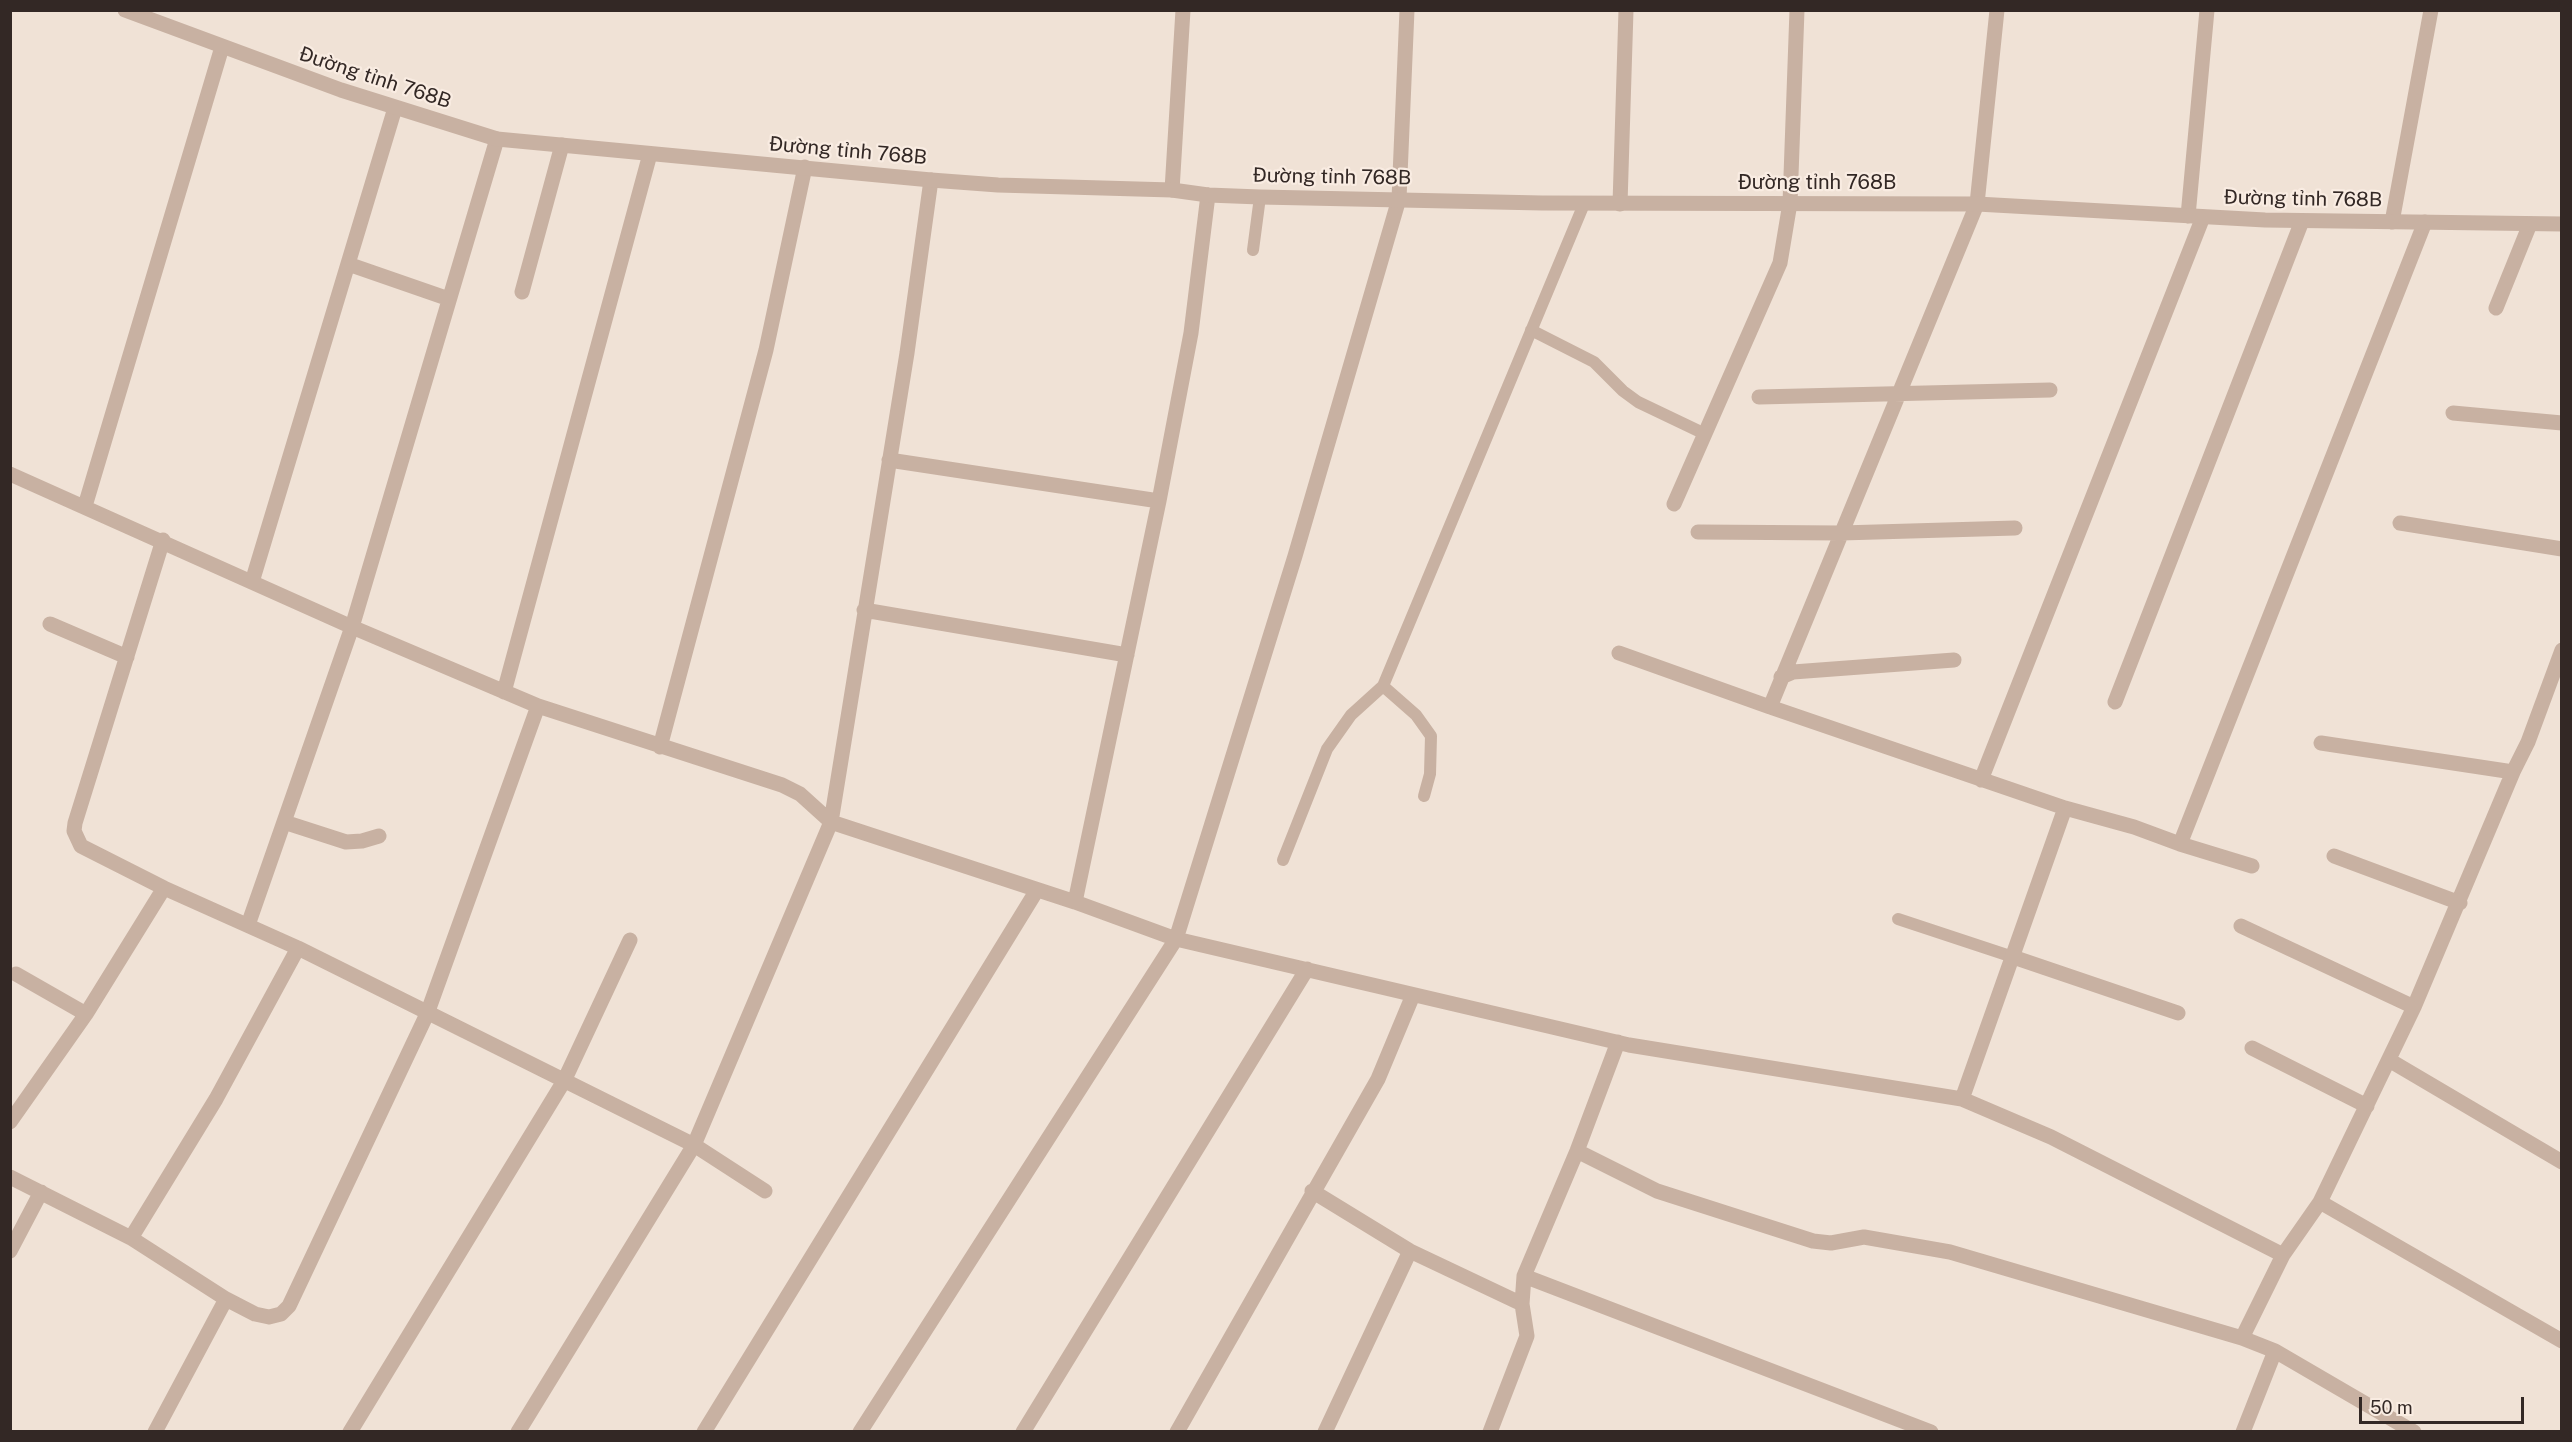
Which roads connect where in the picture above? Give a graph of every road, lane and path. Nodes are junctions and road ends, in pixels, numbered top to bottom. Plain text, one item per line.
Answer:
1 (125, 10) edge
2 (1183, 10) edge
3 (1407, 10) edge
4 (1626, 10) edge
5 (1797, 10) edge
6 (1996, 10) edge
7 (2207, 10) edge
8 (2431, 10) edge
9 (222, 47) junction
10 (396, 108) junction
11 (497, 139) junction
12 (562, 146) junction
13 (650, 154) junction
14 (805, 167) junction
15 (932, 180) junction
16 (1172, 190) junction
17 (1208, 195) junction
18 (1260, 197) junction
19 (1399, 199) junction
20 (1791, 203) junction
21 (1584, 204) junction
22 (1620, 204) junction
23 (1977, 204) junction
24 (2196, 216) junction
25 (2302, 221) junction
26 (2392, 222) junction
27 (2425, 222) junction
28 (2530, 224) junction
29 (2562, 224) edge
30 (1252, 250) dead end
31 (348, 264) junction
32 (522, 292) dead end
33 (449, 300) junction
34 (2496, 308) dead end
35 (1531, 330) junction
36 (2050, 390) dead end
37 (1899, 393) junction
38 (1759, 397) dead end
39 (2453, 413) dead end
40 (2562, 423) edge
41 (1705, 434) junction
42 (889, 460) junction
43 (10, 474) edge
44 (1159, 501) junction
45 (1674, 504) dead end
46 (85, 506) junction
47 (2400, 523) dead end
48 (2014, 528) dead end
49 (1698, 532) dead end
50 (1841, 533) junction
51 (163, 540) junction
52 (2562, 549) edge
53 (252, 582) junction
54 (864, 610) junction
55 (50, 624) dead end
56 (352, 627) junction
57 (2562, 651) edge
58 (1619, 653) dead end
59 (1127, 655) junction
60 (127, 657) junction
61 (1954, 660) dead end
62 (1781, 677) junction
63 (1383, 686) junction
64 (504, 692) junction
65 (2115, 702) dead end
66 (538, 706) junction
67 (1770, 707) junction
68 (2321, 743) dead end
69 (660, 747) junction
70 (2513, 772) junction
71 (1981, 780) junction
72 (1424, 796) dead end
73 (2066, 808) junction
74 (285, 822) junction
75 (831, 822) junction
76 (379, 836) dead end
77 (2180, 844) junction
78 (2334, 856) dead end
79 (1283, 860) dead end
80 (2252, 866) dead end
81 (164, 888) junction
82 (1037, 890) junction
83 (1075, 902) junction
84 (2460, 903) junction
85 (1898, 920) dead end
86 (249, 925) junction
87 (2241, 926) dead end
88 (1176, 939) junction
89 (630, 940) dead end
90 (298, 948) junction
91 (2013, 957) junction
92 (1307, 969) junction
93 (16, 974) dead end
94 (1413, 995) junction
95 (2414, 1007) junction
96 (2178, 1013) dead end
97 (86, 1014) junction
98 (428, 1014) junction
99 (1618, 1042) junction
100 (2252, 1048) dead end
101 (2389, 1060) junction
102 (564, 1081) junction
103 (1962, 1099) junction
104 (2367, 1106) junction
105 (10, 1122) edge
106 (694, 1145) junction
107 (1577, 1150) junction
108 (2562, 1162) edge
109 (10, 1177) edge
110 (765, 1191) dead end
111 (1312, 1191) junction
112 (41, 1192) junction
113 (2320, 1202) junction
114 (131, 1238) junction
115 (10, 1251) edge
116 (1410, 1251) junction
117 (2283, 1255) junction
118 (1524, 1276) junction
119 (226, 1299) junction
120 (1522, 1304) junction
121 (2242, 1338) junction
122 (2562, 1341) edge
123 (2275, 1351) junction
124 (155, 1431) edge
125 (350, 1431) edge
126 (518, 1431) edge
127 (704, 1431) edge
128 (860, 1431) edge
129 (1023, 1431) edge
130 (1177, 1431) edge
131 (1325, 1431) edge
132 (1490, 1431) edge
133 (1931, 1431) edge
134 (2243, 1431) edge
135 (2414, 1431) edge

1 - 9 street, Đường tỉnh 768B
2 - 16 street
3 - 19 street
4 - 22 street
5 - 20 street
6 - 23 street
7 - 24 street
8 - 26 street
9 - 10 street, Đường tỉnh 768B
9 - 46 street
10 - 11 street, Đường tỉnh 768B
10 - 31 street
11 - 12 street, Đường tỉnh 768B
11 - 33 street
12 - 13 street, Đường tỉnh 768B
12 - 32 street
13 - 14 street, Đường tỉnh 768B
13 - 64 street
14 - 15 street, Đường tỉnh 768B
14 - 69 street
15 - 16 street, Đường tỉnh 768B
15 - 42 street
16 - 17 street, Đường tỉnh 768B
17 - 18 street, Đường tỉnh 768B
17 - 44 street
18 - 19 street, Đường tỉnh 768B
18 - 30 lane
19 - 21 street, Đường tỉnh 768B
19 - 88 street
20 - 22 street, Đường tỉnh 768B
20 - 23 street, Đường tỉnh 768B
20 - 41 street
21 - 22 street, Đường tỉnh 768B
21 - 35 lane
23 - 24 street, Đường tỉnh 768B
23 - 37 street
24 - 25 street, Đường tỉnh 768B
24 - 71 street
25 - 26 street, Đường tỉnh 768B
25 - 65 street
26 - 27 street, Đường tỉnh 768B
27 - 28 street, Đường tỉnh 768B
27 - 77 street
28 - 29 street, Đường tỉnh 768B
28 - 34 street
31 - 33 street
31 - 53 street
33 - 56 street
35 - 41 lane
35 - 63 lane
36 - 37 street
37 - 38 street
37 - 50 street
39 - 40 street
41 - 45 street
42 - 44 street
42 - 54 street
43 - 46 street
44 - 59 street
46 - 51 street
47 - 52 street
48 - 50 street
49 - 50 street
50 - 62 street
51 - 53 street
51 - 60 street
53 - 56 street
54 - 59 street
54 - 75 street
55 - 60 street
56 - 64 street
56 - 74 street
57 - 70 street
58 - 67 street
59 - 83 street
60 - 81 street
61 - 62 street
62 - 67 street
63 - 72 lane
63 - 79 lane
64 - 66 street
66 - 69 street
66 - 98 street
67 - 71 street
68 - 70 street
69 - 75 street
70 - 84 street
71 - 73 street
73 - 77 street
73 - 91 street
74 - 76 street
74 - 86 street
75 - 82 street
75 - 106 street
77 - 80 street
78 - 84 street
81 - 86 street
81 - 97 street
82 - 83 street
82 - 127 street
83 - 88 street
84 - 95 street
85 - 91 lane
86 - 90 street
87 - 95 street
88 - 92 street
88 - 128 street
89 - 102 street
90 - 98 street
90 - 114 street
91 - 96 street
91 - 103 street
92 - 94 street
92 - 129 street
93 - 97 street
94 - 99 street
94 - 111 street
95 - 101 street
97 - 105 street
98 - 102 street
98 - 119 street
99 - 103 street
99 - 107 street
100 - 104 street
101 - 104 street
101 - 108 street
102 - 106 street
102 - 125 street
103 - 117 street
104 - 113 street
106 - 110 street
106 - 126 street
107 - 118 street
107 - 121 street
109 - 112 street
111 - 116 street
111 - 130 street
112 - 114 street
112 - 115 street
113 - 117 street
113 - 122 street
114 - 119 street
116 - 120 street
116 - 131 street
117 - 121 street
118 - 120 street
118 - 133 street
119 - 124 street
120 - 132 street
121 - 123 street
123 - 134 street
123 - 135 street

